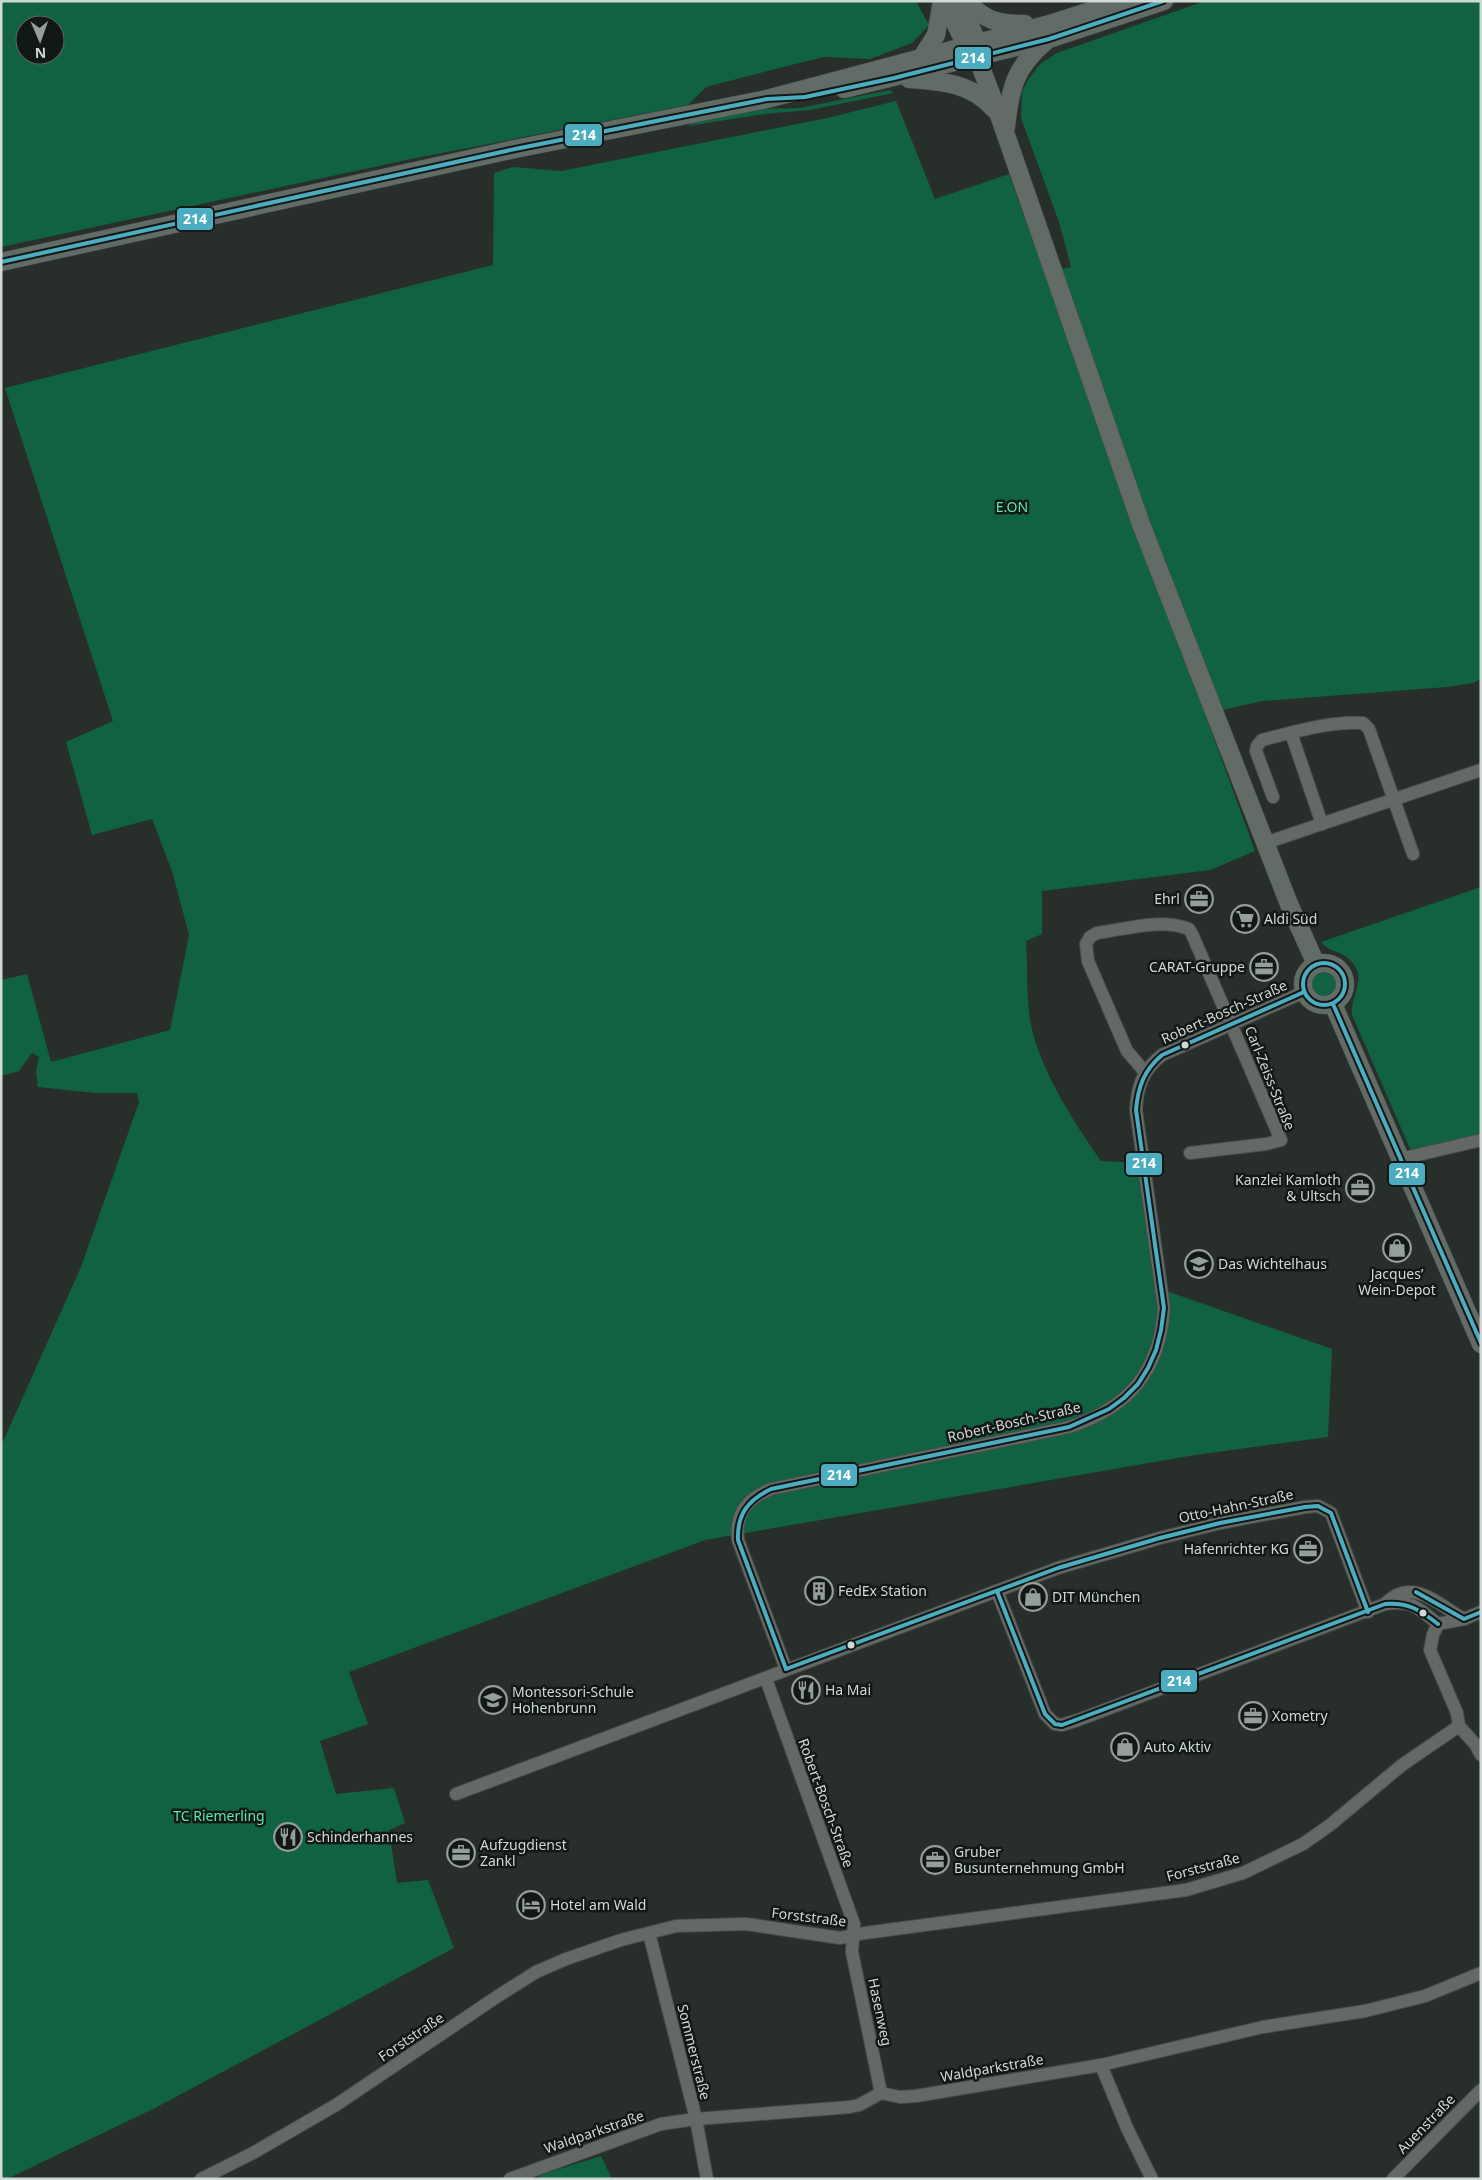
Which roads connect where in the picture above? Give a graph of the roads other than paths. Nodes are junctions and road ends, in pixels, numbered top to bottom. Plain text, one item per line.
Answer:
1 (943, 1) edge
2 (960, 1) edge
3 (966, 1) edge
4 (1123, 1) edge
5 (1164, 1) edge
6 (1047, 32) junction
7 (974, 48) junction
8 (922, 57) junction
9 (894, 78) junction
10 (767, 99) junction
11 (1002, 123) junction
12 (1, 262) edge
13 (1291, 733) junction
14 (1481, 770) edge
15 (1273, 797) dead end
16 (1394, 801) junction
17 (1322, 824) junction
18 (1265, 843) junction
19 (1414, 854) dead end
20 (1316, 964) junction
21 (1304, 992) junction
22 (1332, 1004) junction
23 (1232, 1024) junction
24 (1145, 1072) junction
25 (1481, 1140) edge
26 (1190, 1153) dead end
27 (1400, 1159) junction
28 (1481, 1344) edge
29 (997, 1591) junction
30 (1385, 1604) junction
31 (1368, 1612) junction
32 (1481, 1612) edge
33 (1464, 1619) junction
34 (1438, 1624) junction
35 (786, 1669) junction
36 (766, 1679) junction
37 (1459, 1726) junction
38 (1481, 1755) edge
39 (456, 1794) dead end
40 (649, 1933) junction
41 (852, 1937) junction
42 (1481, 1973) edge
43 (1101, 2065) junction
44 (881, 2093) junction
45 (1477, 2094) edge
46 (1481, 2109) edge
47 (696, 2119) junction
48 (519, 2177) edge
49 (201, 2179) edge
50 (706, 2179) edge
51 (1152, 2179) edge
52 (1393, 2179) edge

1 - 7 main road
1 - 8 main road
2 - 7 main road
3 - 6 main road
4 - 6 main road
5 - 6 main road
6 - 7 main road
6 - 11 main road
7 - 8 main road
7 - 9 main road
7 - 11 main road
8 - 10 main road
9 - 10 main road
9 - 11 main road
10 - 12 main road
11 - 18 main road
13 - 15 street
13 - 16 street
13 - 17 street
14 - 16 street
16 - 17 street
16 - 19 street
17 - 18 street
18 - 20 main road
20 - 21 main road
20 - 22 main road
21 - 22 main road
21 - 23 street, Robert-Bosch-Straße
22 - 27 main road
23 - 24 street, Robert-Bosch-Straße
23 - 24 street, Carl-Zeiss-Straße
23 - 26 street, Carl-Zeiss-Straße
24 - 35 street, Robert-Bosch-Straße
25 - 27 street
27 - 28 main road
29 - 31 street, Otto-Hahn-Straße
29 - 31 street
29 - 35 street, Otto-Hahn-Straße
30 - 31 street
30 - 33 street
30 - 34 street
32 - 33 street
33 - 34 street
34 - 37 street
35 - 36 street, Otto-Hahn-Straße
36 - 39 street, Otto-Hahn-Straße
36 - 41 street, Robert-Bosch-Straße
37 - 38 street
37 - 41 street, Forststraße
40 - 41 street, Forststraße
40 - 47 street, Sommerstraße
40 - 49 street, Forststraße
41 - 44 street, Hasenweg
42 - 43 street, Waldparkstraße
43 - 44 street, Waldparkstraße
43 - 51 street
44 - 47 street, Waldparkstraße
45 - 46 street
45 - 52 street, Auenstraße
47 - 48 street, Waldparkstraße
47 - 50 street, Sommerstraße

